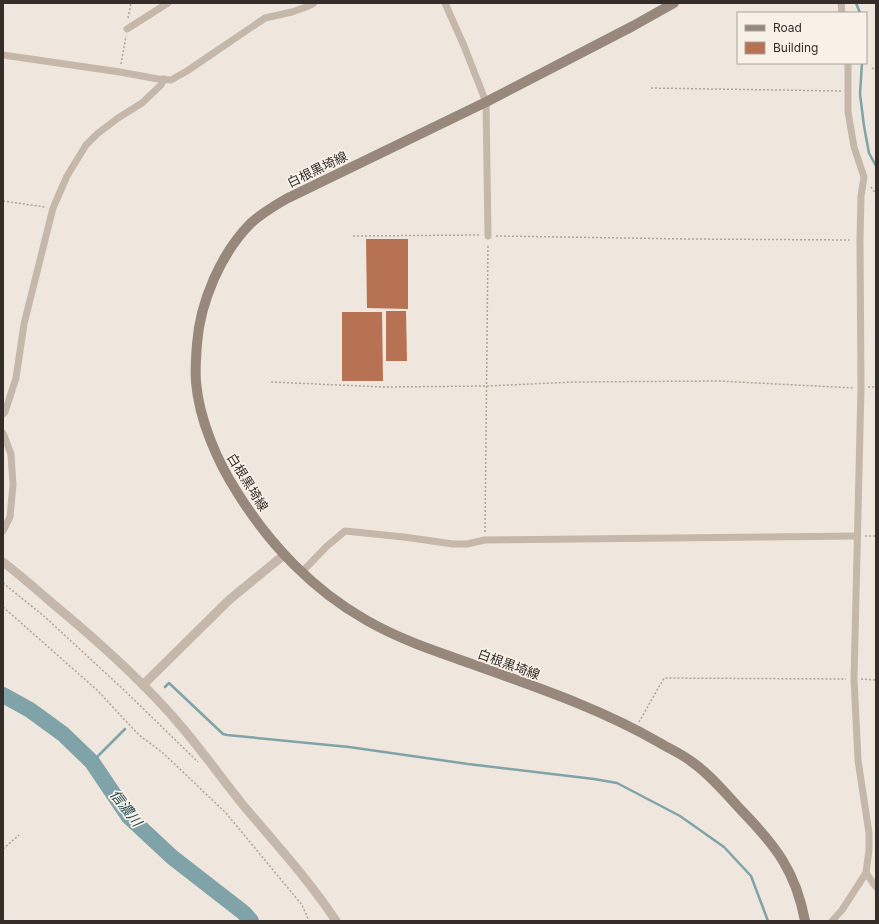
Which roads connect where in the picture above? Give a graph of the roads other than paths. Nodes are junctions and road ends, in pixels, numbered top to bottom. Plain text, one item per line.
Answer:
1 (168, 3) edge
2 (314, 3) edge
3 (445, 3) edge
4 (674, 3) edge
5 (127, 29) dead end
6 (3, 55) edge
7 (848, 64) edge
8 (164, 79) junction
9 (486, 102) junction
10 (488, 236) road end
11 (3, 414) edge
12 (3, 433) edge
13 (3, 531) edge
14 (857, 536) junction
15 (284, 555) junction
16 (3, 562) edge
17 (302, 572) junction
18 (143, 685) junction
19 (873, 832) edge
20 (866, 873) junction
21 (876, 887) edge
22 (336, 921) edge
23 (805, 921) edge
24 (832, 921) edge

1 - 5 street
2 - 8 street
3 - 9 street
4 - 9 main road, 白根黒埼線
6 - 8 street
7 - 14 street
8 - 11 street
9 - 10 street
9 - 15 main road, 白根黒埼線
12 - 13 street
14 - 17 street
14 - 19 street
15 - 17 main road, 白根黒埼線
15 - 18 street
16 - 18 street
17 - 23 main road, 白根黒埼線
18 - 22 street
19 - 20 street
20 - 21 street
20 - 24 street

